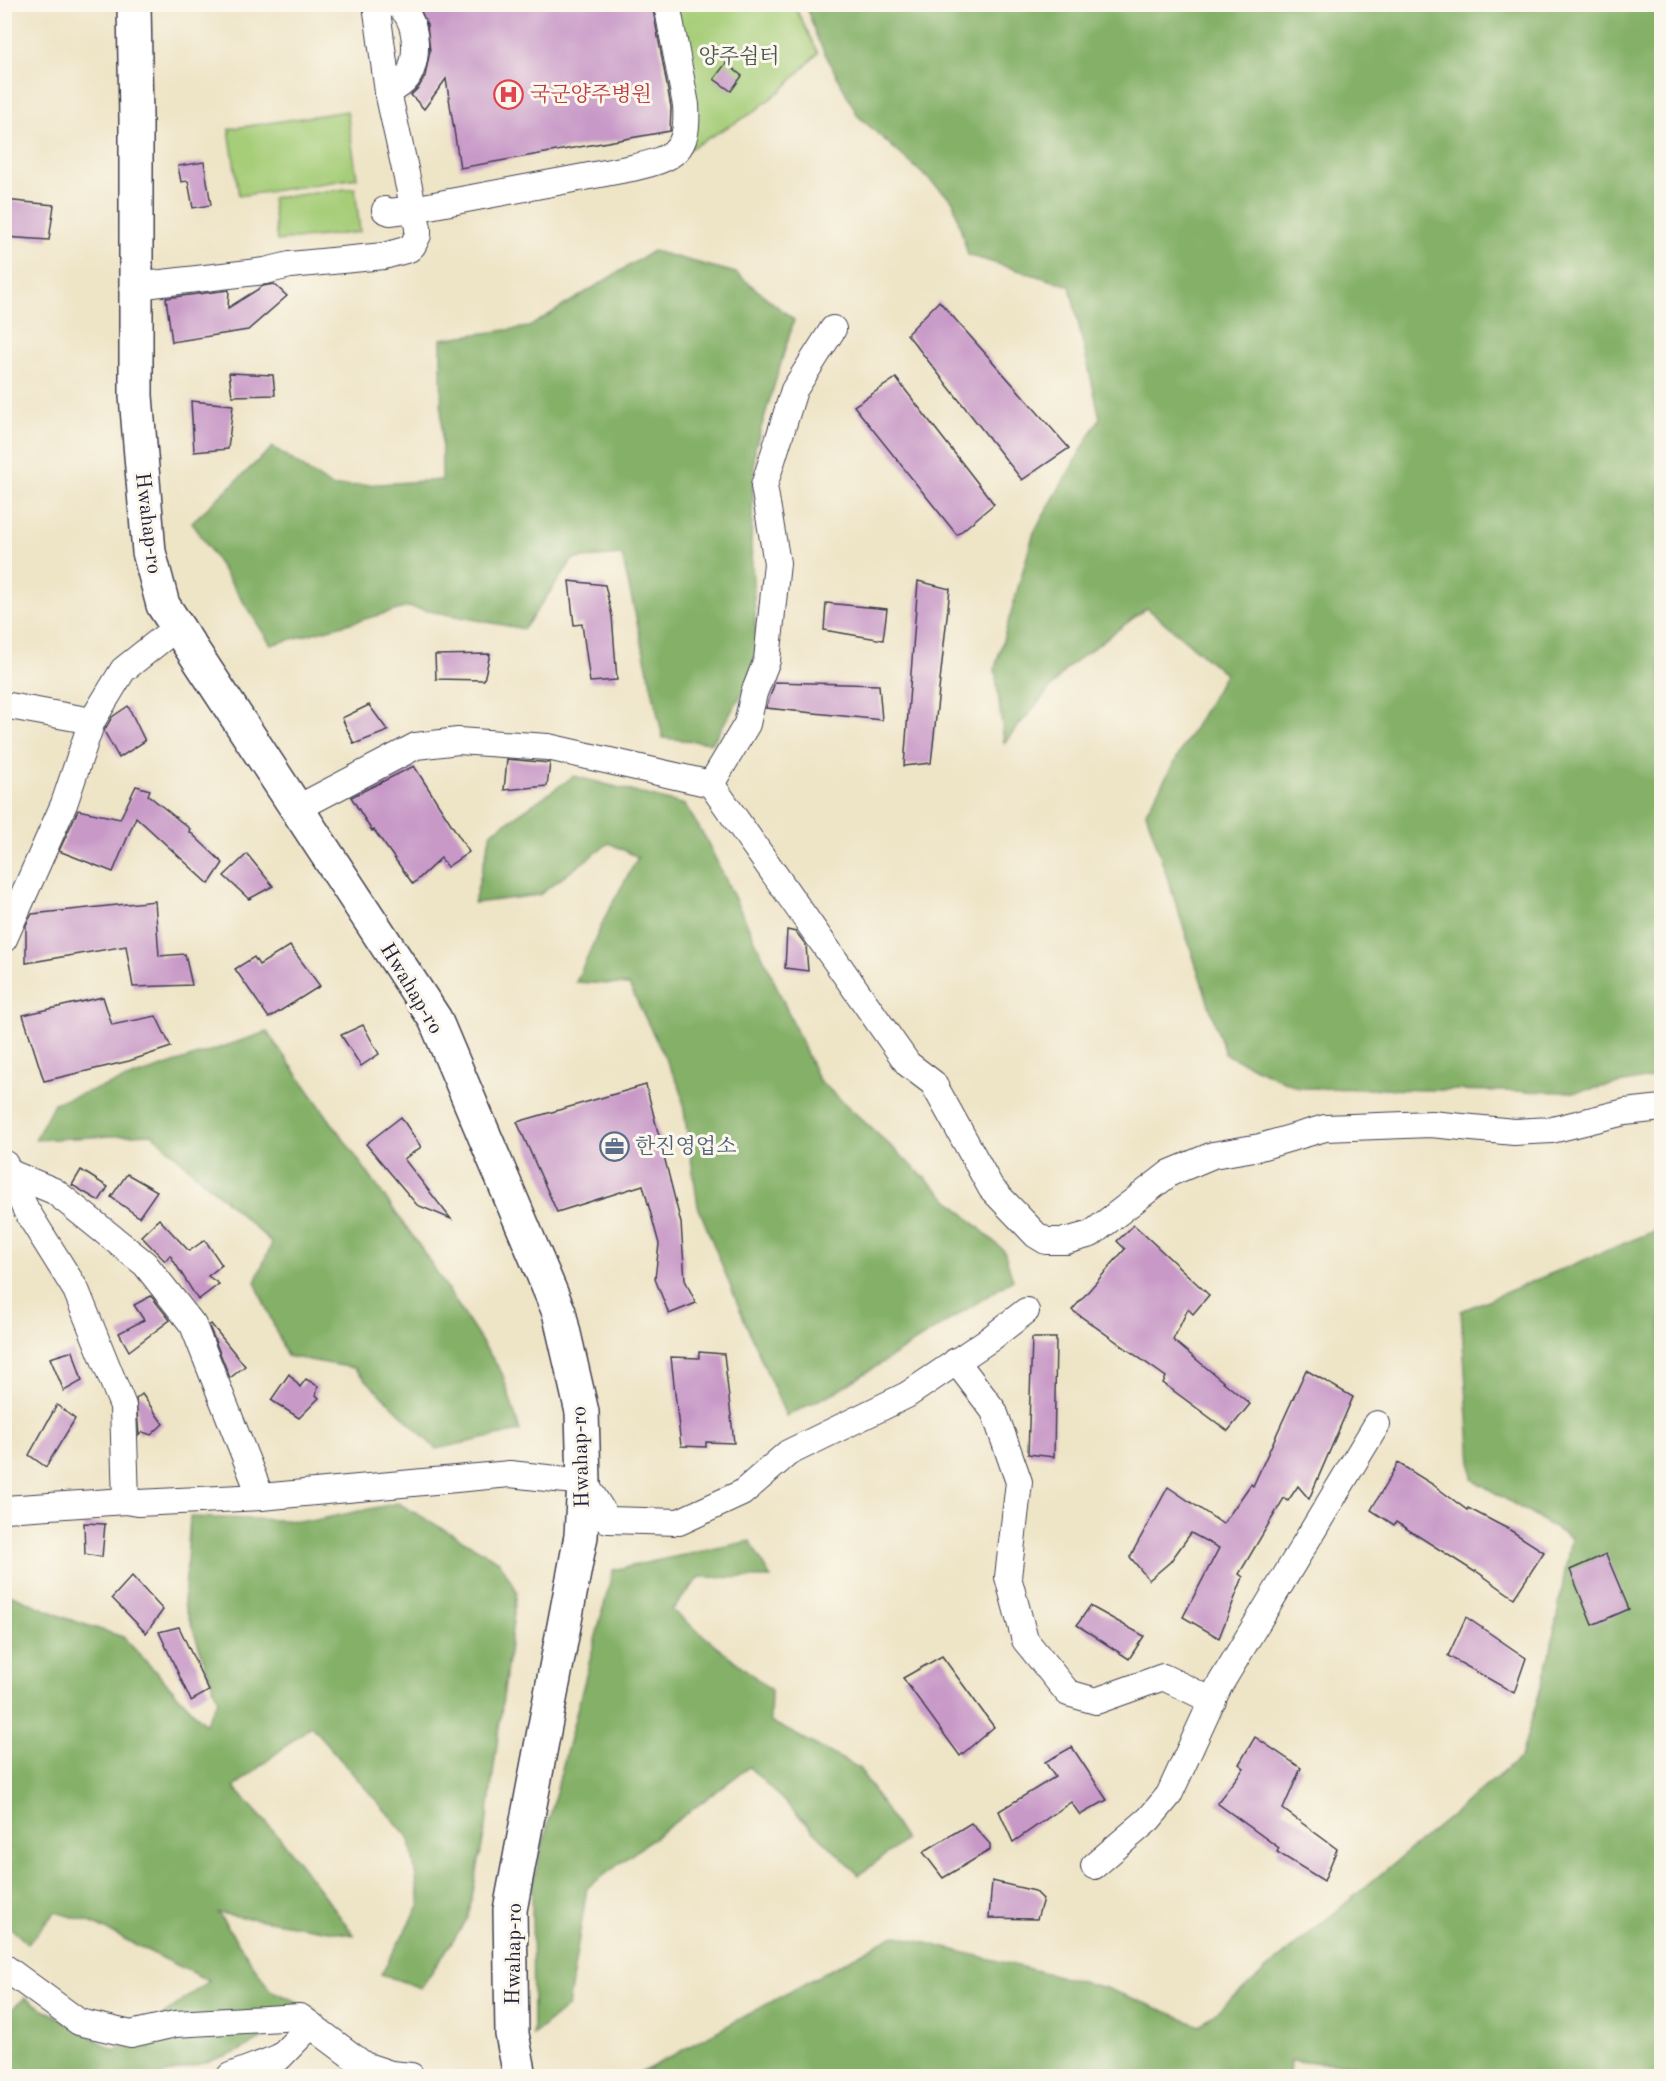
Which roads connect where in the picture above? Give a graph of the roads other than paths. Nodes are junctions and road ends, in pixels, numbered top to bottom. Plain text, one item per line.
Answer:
1 (134, 4) edge
2 (376, 4) edge
3 (396, 4) edge
4 (668, 4) edge
5 (388, 92) junction
6 (413, 208) junction
7 (386, 210) dead end
8 (136, 286) junction
9 (833, 329) dead end
10 (177, 627) junction
11 (4, 705) edge
12 (92, 721) junction
13 (711, 784) junction
14 (296, 809) junction
15 (4, 939) edge
16 (1662, 1108) edge
17 (6, 1168) edge
18 (1026, 1311) dead end
19 (956, 1361) junction
20 (1377, 1424) dead end
21 (584, 1482) junction
22 (261, 1497) junction
23 (126, 1501) junction
24 (4, 1509) edge
25 (1213, 1701) junction
26 (1094, 1866) dead end
27 (6, 1969) edge
28 (311, 2025) junction
29 (230, 2076) edge
30 (411, 2076) edge
31 (520, 2076) edge

1 - 8 main road, Hwahap-ro
2 - 5 street
3 - 5 street
4 - 6 street
5 - 6 street
6 - 7 street
6 - 8 street
8 - 10 main road, Hwahap-ro
9 - 13 street
10 - 12 street
10 - 14 main road, Hwahap-ro
11 - 12 street
12 - 15 street
13 - 14 street
13 - 16 street
14 - 21 main road, Hwahap-ro
17 - 22 street
17 - 23 street
18 - 19 street
19 - 21 street
19 - 25 street
20 - 25 street
21 - 22 street
21 - 31 main road, Hwahap-ro
22 - 23 street
23 - 24 street
25 - 26 street
27 - 28 street
28 - 29 street
28 - 30 street

